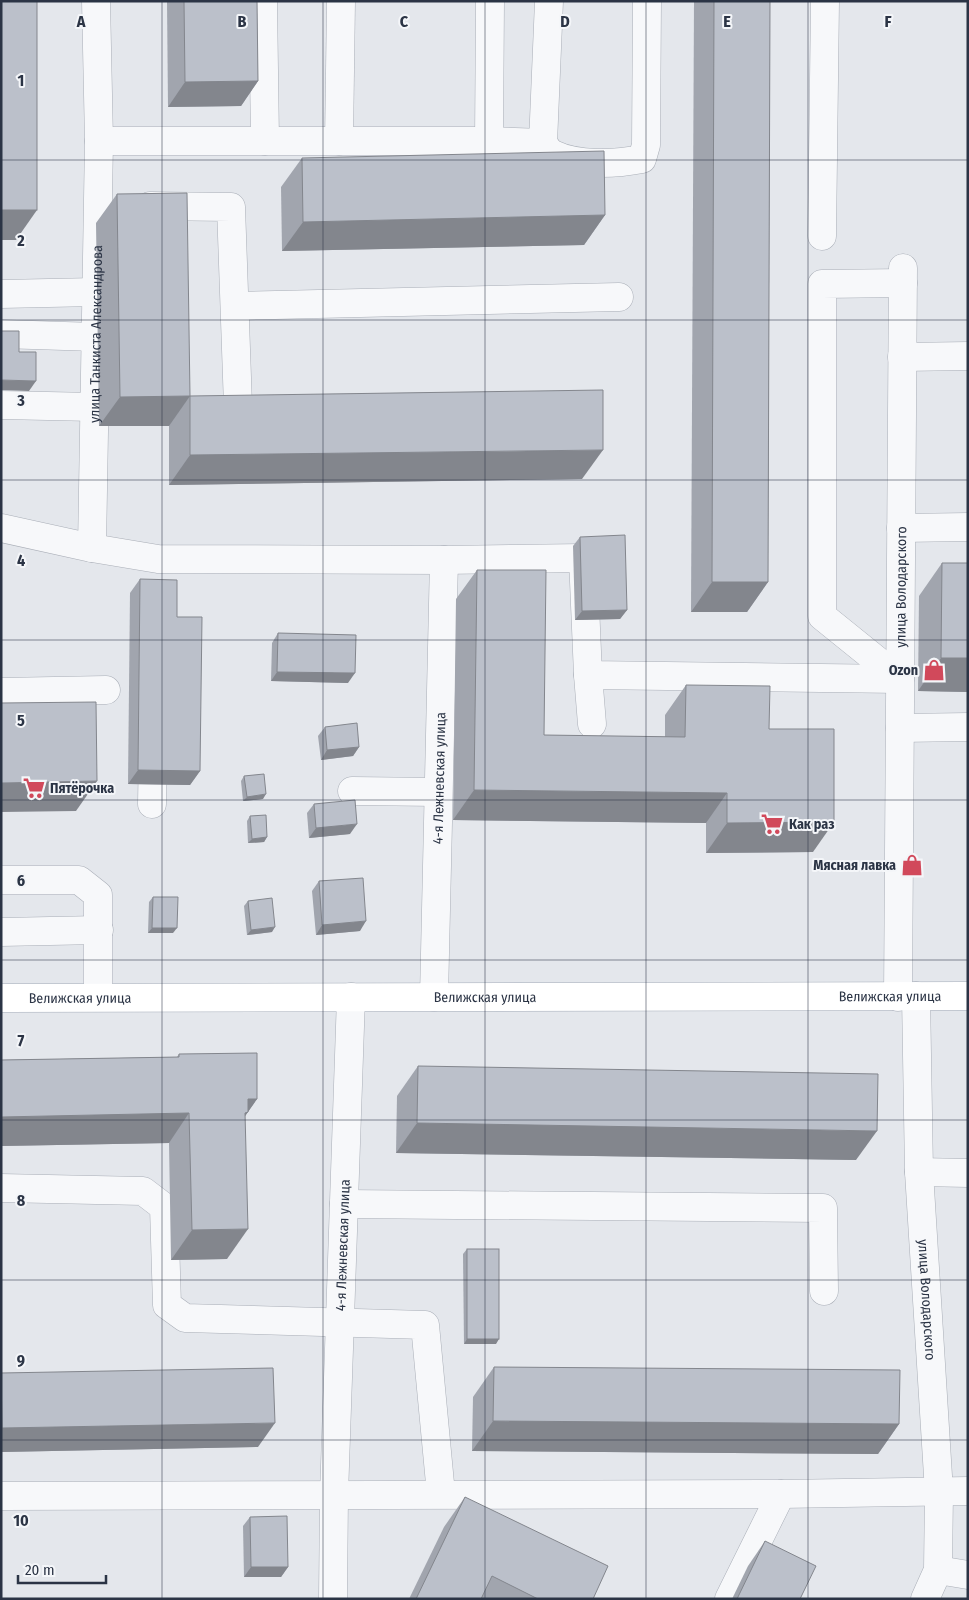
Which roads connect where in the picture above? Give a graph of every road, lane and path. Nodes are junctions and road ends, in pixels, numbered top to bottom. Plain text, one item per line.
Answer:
1 (96, 1) edge
2 (263, 1) edge
3 (341, 1) edge
4 (490, 1) edge
5 (549, 1) edge
6 (647, 1) edge
7 (825, 1) edge
8 (99, 141) junction
9 (265, 141) junction
10 (339, 141) junction
11 (489, 141) junction
12 (543, 143) junction
13 (98, 206) junction
14 (822, 236) dead end
15 (96, 292) junction
16 (1, 294) edge
17 (619, 297) dead end
18 (236, 306) junction
19 (1, 334) edge
20 (96, 337) junction
21 (968, 356) edge
22 (902, 357) junction
23 (1, 405) edge
24 (238, 406) edge
25 (94, 407) junction
26 (968, 527) edge
27 (1, 528) edge
28 (901, 528) junction
29 (92, 548) junction
30 (444, 560) junction
31 (588, 675) junction
32 (900, 679) junction
33 (106, 690) dead end
34 (1, 692) edge
35 (592, 724) dead end
36 (154, 726) edge
37 (968, 727) edge
38 (900, 728) junction
39 (352, 791) dead end
40 (438, 792) junction
41 (152, 804) dead end
42 (1, 880) edge
43 (98, 930) junction
44 (1, 932) edge
45 (907, 996) junction
46 (968, 996) edge
47 (98, 997) junction
48 (351, 997) junction
49 (434, 997) junction
50 (1, 998) edge
51 (919, 1172) junction
52 (968, 1173) edge
53 (1, 1188) edge
54 (344, 1204) junction
55 (824, 1291) dead end
56 (340, 1322) junction
57 (968, 1491) edge
58 (939, 1492) junction
59 (441, 1494) junction
60 (781, 1494) junction
61 (334, 1495) junction
62 (1, 1496) edge
63 (938, 1570) junction
64 (968, 1575) edge
65 (333, 1599) edge
66 (729, 1599) edge
67 (925, 1599) edge

1 - 8 street, улица Танкиста Александрова
2 - 9 street
3 - 10 street
4 - 11 street
5 - 12 street
6 - 12 street
7 - 14 street
8 - 9 street
8 - 13 street, улица Танкиста Александрова
9 - 10 street
10 - 11 street
11 - 12 street
13 - 15 street, улица Танкиста Александрова
13 - 18 street
15 - 16 street
15 - 20 street, улица Танкиста Александрова
17 - 18 street
18 - 24 street
19 - 20 street
20 - 25 street, улица Танкиста Александрова
21 - 22 street
22 - 28 street, улица Володарского
22 - 32 street, улица Володарского
23 - 25 street
25 - 29 street, улица Танкиста Александрова
26 - 28 street
27 - 29 street
28 - 32 street, улица Володарского
29 - 30 street
30 - 31 street
30 - 40 street, 4-я Лежневская улица
31 - 32 street
31 - 35 street
32 - 38 street, улица Володарского
33 - 34 street
36 - 41 street
37 - 38 street
38 - 45 street, улица Володарского
39 - 40 street
40 - 49 street, 4-я Лежневская улица
42 - 43 street
43 - 44 street
43 - 47 street
45 - 46 main road, Велижская улица
45 - 49 main road, Велижская улица
45 - 51 street, улица Володарского
47 - 48 main road, Велижская улица
47 - 50 main road, Велижская улица
48 - 49 main road, Велижская улица
48 - 54 street, 4-я Лежневская улица
51 - 52 street
51 - 58 street, улица Володарского
53 - 56 street
54 - 55 street
54 - 56 street, 4-я Лежневская улица
56 - 59 street
56 - 61 street, 4-я Лежневская улица
57 - 58 street
58 - 60 street
58 - 63 street, улица Володарского
59 - 60 street
59 - 61 street
60 - 66 street
61 - 62 street
61 - 65 street, 4-я Лежневская улица
63 - 64 street
63 - 67 street, улица Володарского

